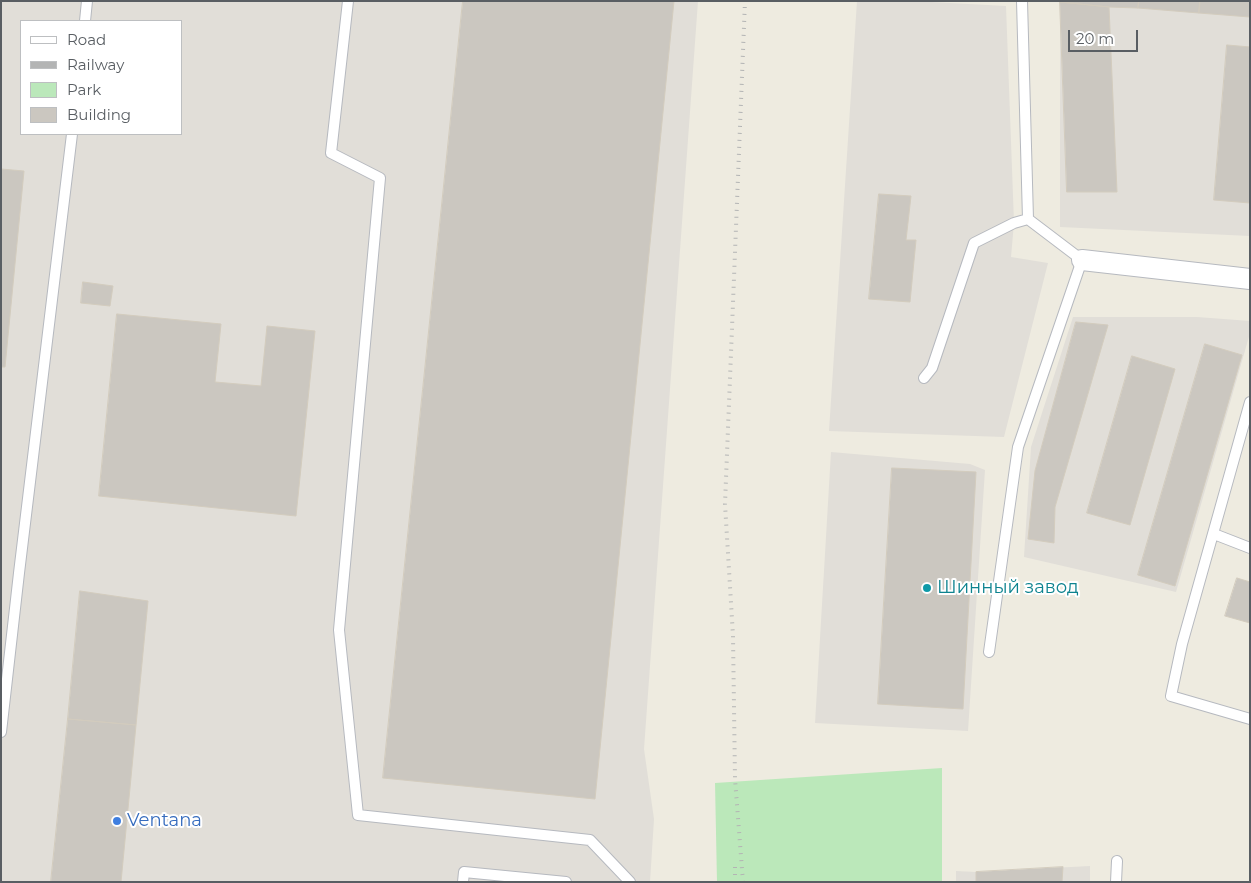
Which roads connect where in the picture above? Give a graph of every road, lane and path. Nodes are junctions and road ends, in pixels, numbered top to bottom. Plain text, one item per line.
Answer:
1 (88, 1) edge
2 (348, 1) edge
3 (1022, 1) edge
4 (85, 20) edge
5 (72, 135) edge
6 (1028, 220) junction
7 (1082, 260) junction
8 (1250, 278) edge
9 (924, 378) dead end
10 (1250, 402) edge
11 (1214, 534) junction
12 (1250, 548) edge
13 (989, 652) dead end
14 (1250, 719) edge
15 (1, 732) edge
16 (1117, 861) dead end
17 (463, 882) edge
18 (566, 882) edge
19 (630, 882) edge
20 (1116, 882) edge

1 - 4 lane
2 - 19 lane
3 - 6 lane
5 - 15 lane
6 - 7 lane
6 - 9 lane
7 - 8 street
7 - 13 lane
10 - 11 lane
11 - 12 lane
11 - 14 lane
16 - 20 lane
17 - 18 lane

